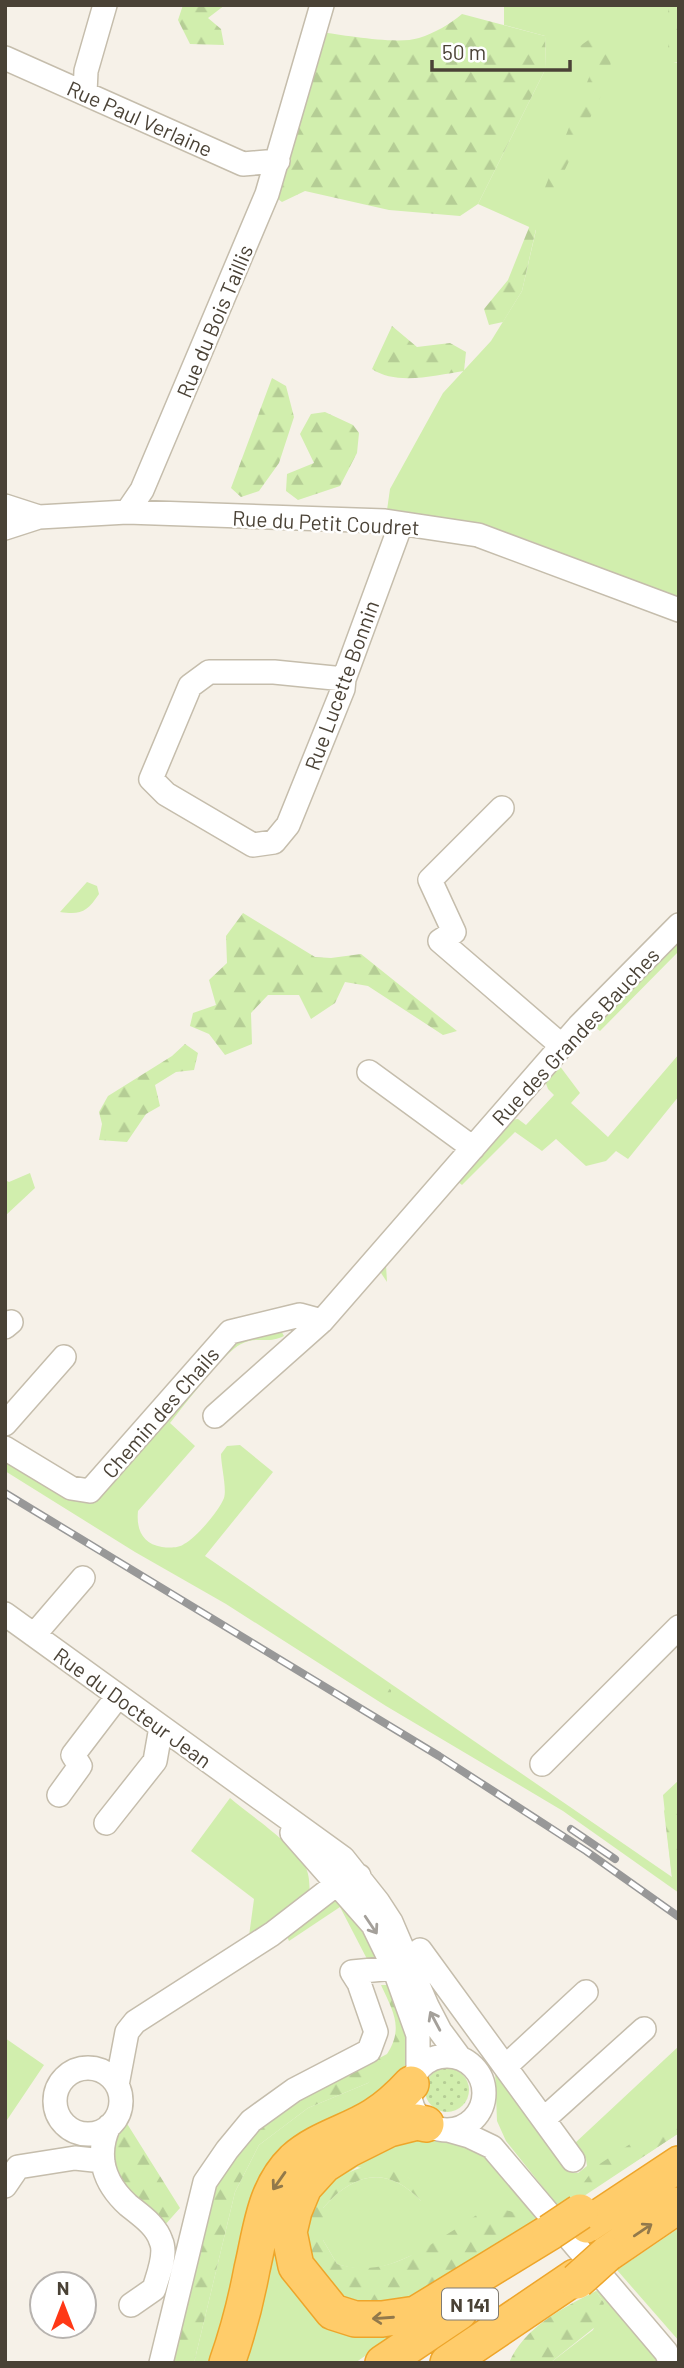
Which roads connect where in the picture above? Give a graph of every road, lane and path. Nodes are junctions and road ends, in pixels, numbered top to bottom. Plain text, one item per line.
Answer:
1 (105, 5) edge
2 (321, 5) edge
3 (5, 58) edge
4 (85, 93) junction
5 (278, 161) junction
6 (5, 506) edge
7 (127, 512) junction
8 (38, 517) junction
9 (401, 524) junction
10 (5, 528) edge
11 (679, 610) edge
12 (344, 679) junction
13 (502, 808) dead end
14 (679, 925) edge
15 (562, 1046) junction
16 (369, 1072) dead end
17 (473, 1147) junction
18 (322, 1321) junction
19 (64, 1357) dead end
20 (215, 1416) dead end
21 (5, 1423) edge
22 (5, 1448) edge
23 (83, 1578) dead end
24 (5, 1614) edge
25 (679, 1627) edge
26 (34, 1635) junction
27 (118, 1696) junction
28 (161, 1727) junction
29 (542, 1764) dead end
30 (60, 1795) dead end
31 (106, 1823) dead end
32 (348, 1880) junction
33 (419, 1950) dead end
34 (394, 1968) junction
35 (586, 1992) dead end
36 (644, 2029) dead end
37 (460, 2058) junction
38 (502, 2061) junction
39 (479, 2074) junction
40 (415, 2077) junction
41 (117, 2085) junction
42 (483, 2102) junction
43 (544, 2119) junction
44 (109, 2126) junction
45 (437, 2127) junction
46 (492, 2147) junction
47 (573, 2160) dead end
48 (103, 2161) junction
49 (678, 2164) edge
50 (5, 2186) edge
51 (679, 2205) edge
52 (553, 2238) junction
53 (576, 2279) junction
54 (131, 2305) dead end
55 (672, 2357) edge
56 (161, 2363) edge
57 (227, 2363) edge
58 (383, 2363) edge
59 (448, 2363) edge
60 (496, 2363) edge

1 - 4 street
2 - 5 street, Rue du Bois Taillis
3 - 4 street, Rue Paul Verlaine
4 - 5 street, Rue Paul Verlaine
5 - 7 street, Rue du Bois Taillis
6 - 8 street
7 - 8 street
7 - 9 street, Rue du Petit Coudret
8 - 10 street
9 - 11 street, Rue du Petit Coudret
9 - 12 street, Rue Lucette Bonnin
12 - 12 street, Rue Lucette Bonnin
13 - 15 street
14 - 15 street, Rue des Grandes Bauches
15 - 17 street, Rue des Grandes Bauches
16 - 17 street
17 - 18 street, Rue des Grandes Bauches
18 - 20 street, Rue des Grandes Bauches
18 - 22 street, Chemin des Chails
19 - 21 street
23 - 26 street
24 - 26 street, Rue du Docteur Jean
25 - 29 street
26 - 27 street, Rue du Docteur Jean
27 - 28 street, Rue du Docteur Jean
27 - 30 street
28 - 31 street
28 - 32 street, Rue du Docteur Jean
32 -> 34 street, Rue du Docteur Jean
37 -> 32 street, Rue du Docteur Jean
32 - 41 street
33 - 38 street
34 - 40 street, Rue du Docteur Jean
34 - 56 street
35 - 38 street
36 - 43 street
37 - 39 street
37 - 40 street
38 - 39 street
38 - 43 street
39 - 42 street
40 - 45 street
40 -> 57 highway
41 - 44 street
41 - 44 street
42 - 45 street
42 - 46 street
43 - 47 street
44 - 48 street
45 - 46 street
52 -> 45 highway
46 - 55 street
48 - 50 street
48 - 54 street
49 - 52 highway, N 141
53 -> 51 highway, bridge
52 - 58 highway, N 141
53 - 59 highway, N 141
53 - 60 highway

